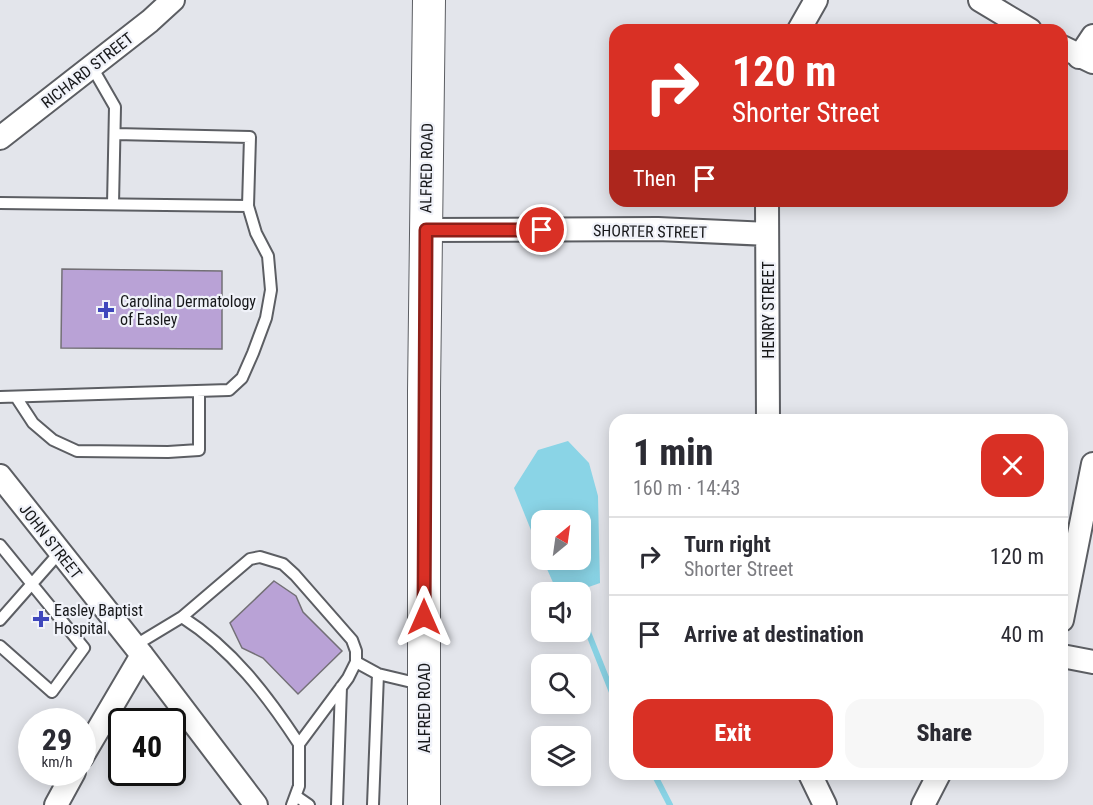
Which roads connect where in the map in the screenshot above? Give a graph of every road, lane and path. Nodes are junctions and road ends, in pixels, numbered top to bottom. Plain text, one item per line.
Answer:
1 (173, 0) edge
2 (429, 0) edge
3 (816, 0) edge
4 (980, 0) edge
5 (802, 24) edge
6 (1020, 24) edge
7 (1093, 36) edge
8 (1078, 55) edge
9 (92, 67) junction
10 (115, 134) junction
11 (0, 138) edge
12 (0, 203) edge
13 (113, 204) junction
14 (248, 206) junction
15 (767, 207) edge
16 (426, 230) junction
17 (767, 234) junction
18 (199, 391) junction
19 (0, 397) edge
20 (16, 397) junction
21 (768, 414) edge
22 (1093, 465) edge
23 (0, 476) edge
24 (0, 545) edge
25 (60, 552) junction
26 (32, 584) junction
27 (1068, 590) edge
28 (182, 616) junction
29 (0, 620) edge
30 (0, 646) edge
31 (138, 651) junction
32 (1068, 657) edge
33 (356, 662) junction
34 (1093, 662) edge
35 (378, 674) junction
36 (424, 685) junction
37 (341, 687) junction
38 (96, 730) edge
39 (299, 744) junction
40 (813, 780) edge
41 (936, 780) edge
42 (66, 786) edge
43 (294, 800) edge
44 (56, 805) edge
45 (256, 805) edge
46 (309, 805) edge
47 (337, 805) edge
48 (374, 805) edge
49 (424, 805) edge
50 (825, 805) edge
51 (923, 805) edge

1 - 9 street, RICHARD STREET
2 - 16 street, ALFRED ROAD
3 - 5 street
4 - 6 street
7 - 8 street
9 - 10 lane
9 - 11 street, RICHARD STREET
10 - 13 lane
10 - 14 lane
12 - 13 lane
13 - 14 lane
14 - 18 lane
15 - 17 street, HENRY STREET
16 - 17 street, SHORTER STREET
16 - 36 street, ALFRED ROAD
17 - 21 street, HENRY STREET
18 - 20 lane
18 - 20 lane
19 - 20 lane
22 - 27 street
23 - 25 street, JOHN STREET
24 - 26 lane
25 - 26 lane
25 - 31 street, JOHN STREET
26 - 29 lane
26 - 30 lane
28 - 31 lane
28 - 33 lane
28 - 39 lane
31 - 38 street
31 - 45 street, JOHN STREET
32 - 34 street
33 - 35 lane
33 - 37 lane
35 - 36 lane
35 - 48 lane
36 - 49 street, ALFRED ROAD
37 - 39 lane
37 - 47 lane
39 - 43 lane
40 - 50 street
41 - 51 street
42 - 44 street
43 - 46 lane

